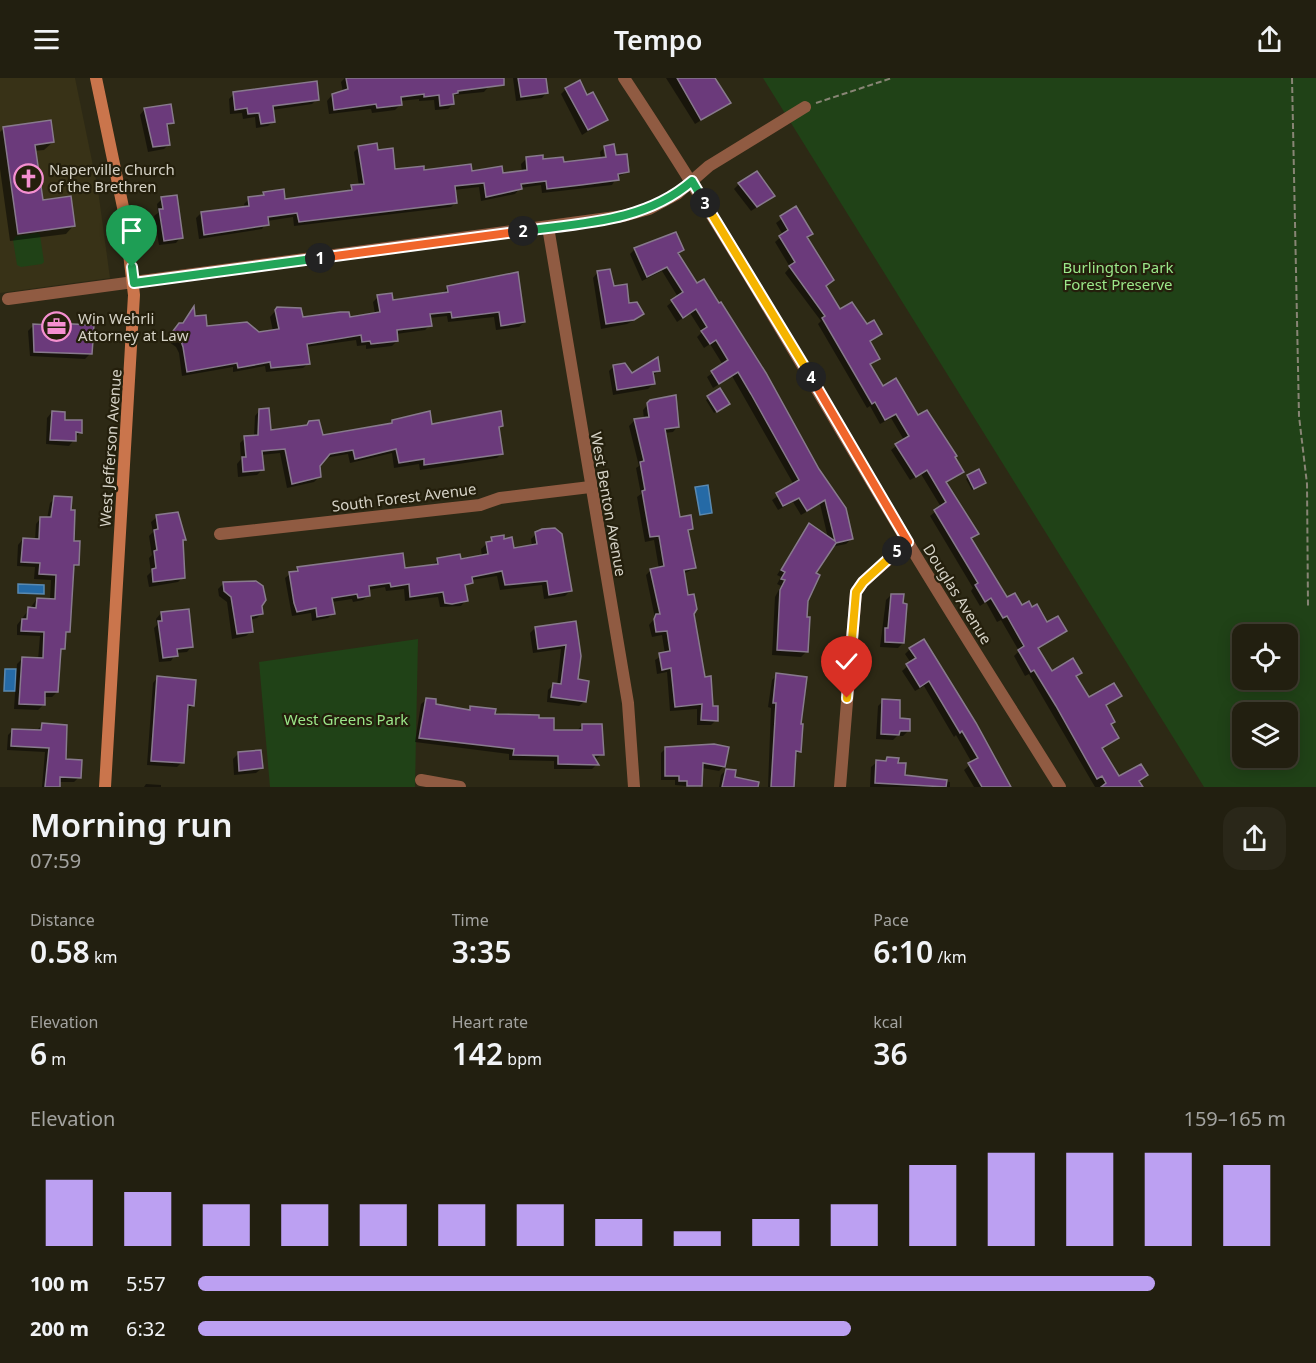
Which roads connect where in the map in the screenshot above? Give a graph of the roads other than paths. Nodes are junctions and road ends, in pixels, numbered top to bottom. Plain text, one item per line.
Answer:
1 (96, 78) edge
2 (624, 78) edge
3 (805, 107) road end
4 (692, 181) junction
5 (548, 227) junction
6 (134, 283) junction
7 (8, 298) dead end
8 (590, 487) junction
9 (220, 534) dead end
10 (908, 542) junction
11 (421, 780) dead end
12 (105, 787) edge
13 (460, 787) edge
14 (634, 787) edge
15 (840, 787) edge
16 (1060, 787) edge

1 - 6 street, West Jefferson Avenue
2 - 4 street, Douglas Avenue
3 - 4 street
4 - 5 street
4 - 10 street, Douglas Avenue
5 - 6 street
5 - 8 street, West Benton Avenue
6 - 7 street
6 - 12 street, West Jefferson Avenue
8 - 9 street, South Forest Avenue
8 - 14 street, West Benton Avenue
10 - 15 street
10 - 16 street, Douglas Avenue
11 - 13 street

